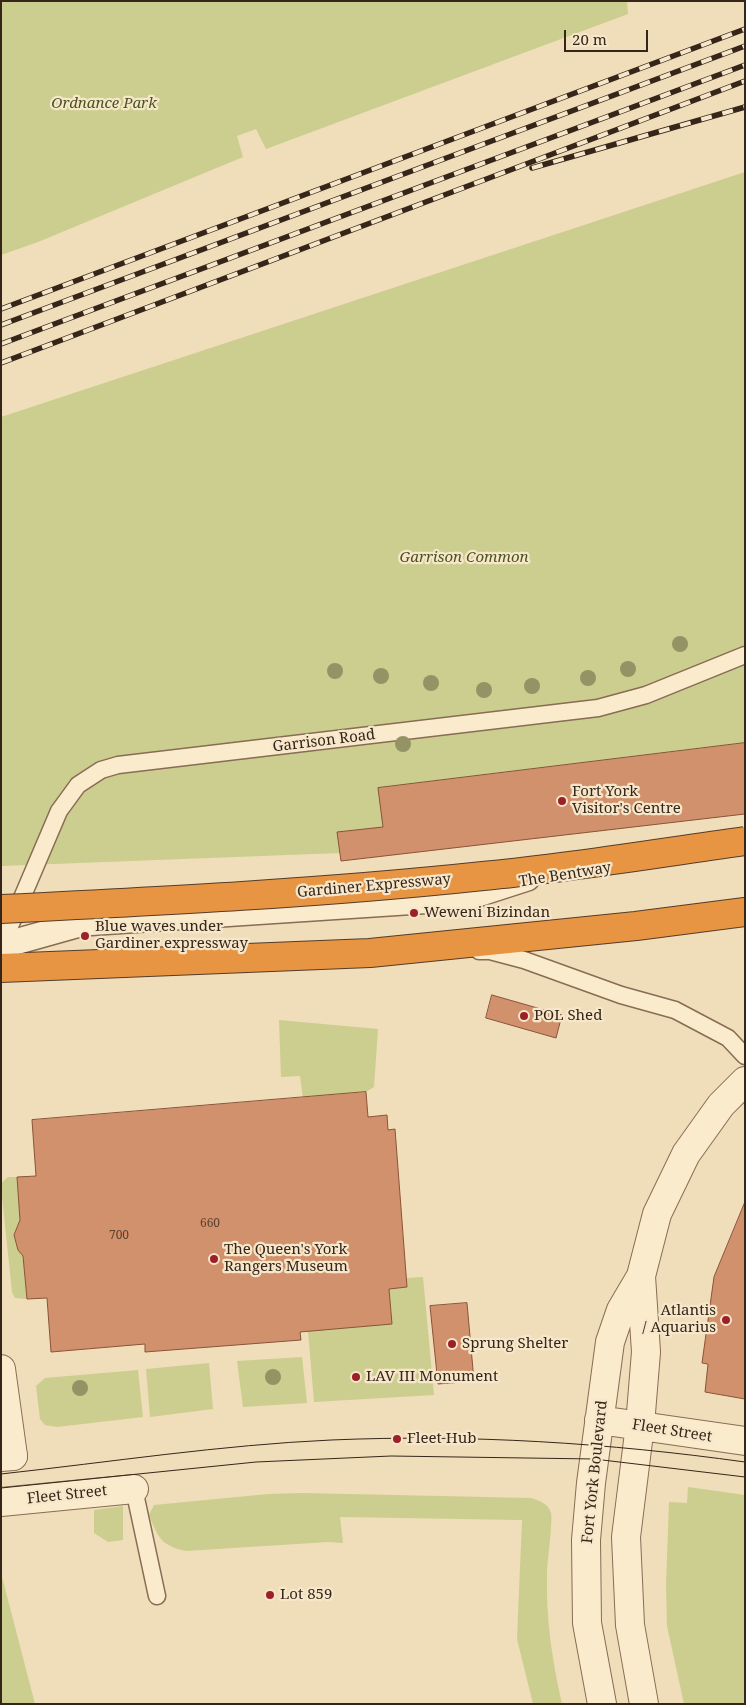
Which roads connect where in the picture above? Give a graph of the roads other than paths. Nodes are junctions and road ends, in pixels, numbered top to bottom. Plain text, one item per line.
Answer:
1 (745, 655) edge
2 (745, 841) edge
3 (745, 850) edge
4 (1, 909) edge
5 (745, 912) edge
6 (1, 946) edge
7 (1, 968) edge
8 (1, 980) edge
9 (745, 1056) edge
10 (745, 1082) edge
11 (641, 1276) junction
12 (1, 1369) edge
13 (599, 1420) junction
14 (640, 1426) junction
15 (745, 1441) edge
16 (7, 1456) edge
17 (134, 1489) joint
18 (1, 1502) edge
19 (158, 1596) dead end
20 (602, 1704) edge
21 (644, 1704) edge

1 - 6 lane, Garrison Road
2 - 4 highway, Gardiner Expressway, bridge
3 - 6 street, The Bentway
5 - 7 highway
8 - 9 lane
10 - 11 street, Fort York Boulevard
11 - 13 street, Fort York Boulevard
11 - 14 street, Fort York Boulevard
12 - 16 street
13 - 14 street, Fleet Street
13 - 20 street, Fort York Boulevard
14 - 15 street, Fleet Street
14 - 21 street, Fort York Boulevard
17 - 18 street, Fleet Street
17 - 19 lane

